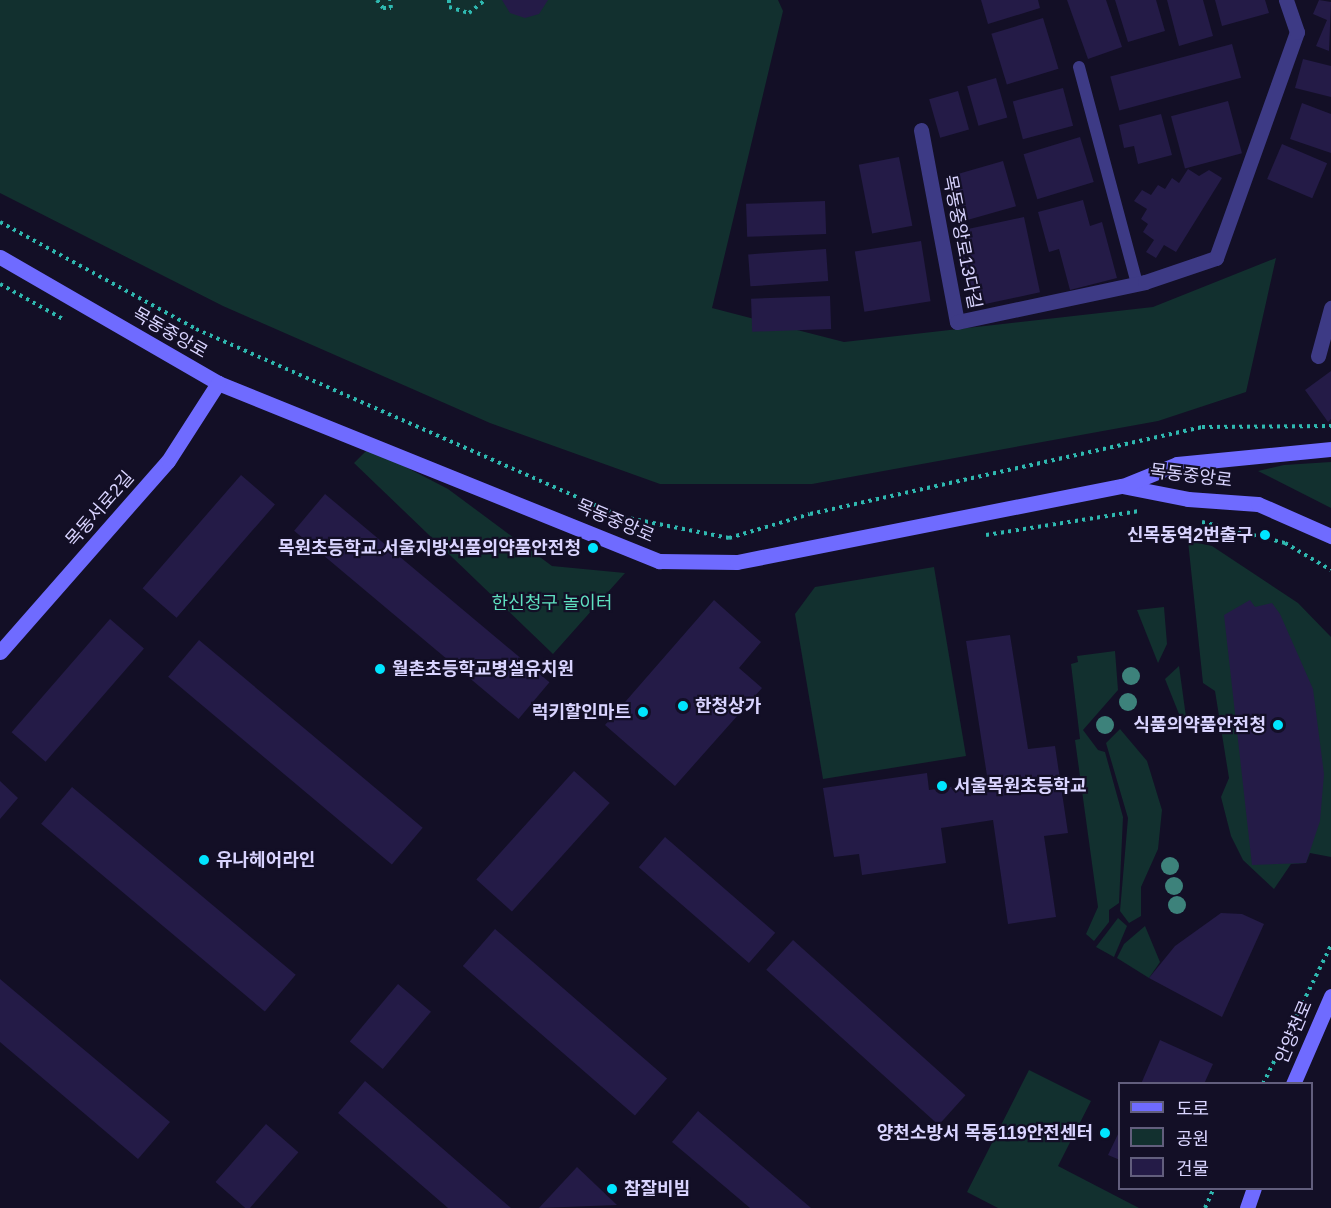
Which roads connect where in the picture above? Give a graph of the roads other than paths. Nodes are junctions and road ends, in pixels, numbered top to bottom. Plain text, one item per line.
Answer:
1 (1286, 0) edge
2 (1079, 67) dead end
3 (921, 130) dead end
4 (0, 257) edge
5 (1137, 284) junction
6 (1331, 308) edge
7 (1318, 356) dead end
8 (218, 383) junction
9 (1331, 448) edge
10 (1122, 486) junction
11 (1331, 536) edge
12 (0, 652) edge
13 (1331, 996) edge
14 (1293, 1082) edge
15 (1253, 1190) edge
16 (1247, 1208) edge

1 - 5 street, 목동중앙로13다길
2 - 5 lane
3 - 5 street, 목동중앙로13다길
4 - 8 main road, 목동중앙로
6 - 7 street
8 - 10 main road, 목동중앙로
8 - 12 main road, 목동서로2길
9 - 10 main road
10 - 11 main road, 목동중앙로
13 - 14 main road, 안양천로
15 - 16 main road

